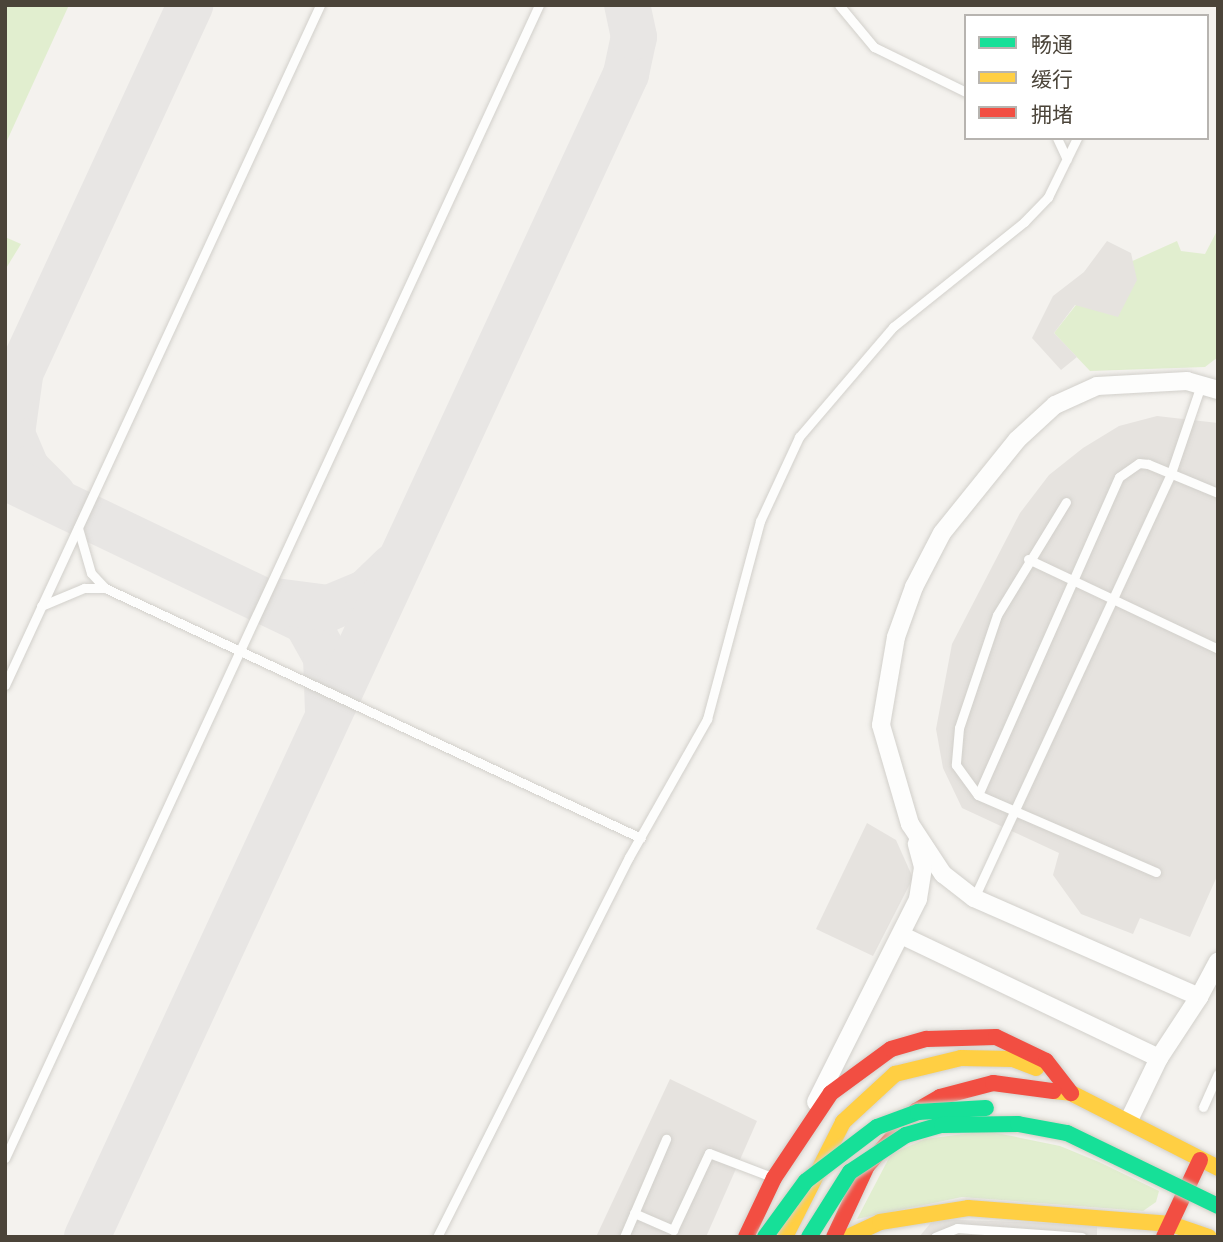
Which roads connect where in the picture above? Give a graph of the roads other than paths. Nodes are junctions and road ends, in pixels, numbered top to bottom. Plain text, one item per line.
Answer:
1 (320, 5) edge
2 (539, 5) edge
3 (839, 5) edge
4 (964, 91) edge
5 (1058, 140) edge
6 (1076, 140) edge
7 (1067, 159) junction
8 (1209, 388) edge
9 (1171, 473) junction
10 (1218, 493) edge
11 (1066, 502) dead end
12 (78, 527) junction
13 (1028, 559) junction
14 (1073, 581) junction
15 (105, 588) junction
16 (1113, 599) junction
17 (41, 606) junction
18 (239, 649) junction
19 (1218, 649) edge
20 (5, 685) edge
21 (978, 795) junction
22 (1017, 812) junction
23 (910, 824) junction
24 (641, 838) junction
25 (1156, 872) dead end
26 (974, 898) junction
27 (901, 935) junction
28 (1218, 962) edge
29 (1199, 997) junction
30 (1159, 1058) junction
31 (1218, 1074) edge
32 (1071, 1093) junction
33 (1203, 1107) dead end
34 (1129, 1120) junction
35 (1067, 1133) junction
36 (666, 1139) dead end
37 (794, 1147) junction
38 (5, 1158) edge
39 (1200, 1160) junction
40 (1218, 1168) edge
41 (774, 1178) junction
42 (1218, 1206) edge
43 (634, 1213) junction
44 (1168, 1231) edge
45 (671, 1234) edge
46 (1083, 1235) edge
47 (437, 1237) edge
48 (624, 1237) edge
49 (746, 1237) edge
50 (765, 1237) edge
51 (785, 1237) edge
52 (809, 1237) edge
53 (834, 1237) edge
54 (848, 1237) edge
55 (935, 1237) edge
56 (1209, 1237) edge

1 - 12 lane
2 - 18 lane
3 - 4 lane
5 - 7 lane
6 - 7 lane
7 - 24 lane
8 - 9 lane
8 - 23 street
9 - 10 lane
9 - 14 lane
9 - 16 lane
11 - 13 lane
12 - 15 lane
12 - 17 lane
13 - 14 lane
13 - 21 lane
14 - 16 lane
14 - 21 lane
15 - 17 lane
15 - 18 lane
16 - 19 lane
16 - 22 lane
17 - 20 lane
18 - 24 lane
18 - 38 lane
21 - 22 lane
22 - 25 lane
22 - 26 lane
23 - 26 street
23 - 27 street
24 - 47 lane
26 - 29 street
27 - 30 street
27 - 37 street
28 - 29 street
29 - 30 street
30 - 34 street
31 - 33 lane
32 - 34 main road
32 - 37 main road
32 - 51 main road
32 - 53 main road
34 - 39 main road
35 - 42 main road, bridge
35 - 50 main road, bridge
35 - 52 main road, bridge
36 - 43 lane
37 - 41 main road
39 - 40 main road
39 - 44 main road
41 - 45 lane
41 - 49 main road
43 - 45 lane
43 - 48 lane
44 - 54 main road
44 - 56 main road
46 - 55 lane

